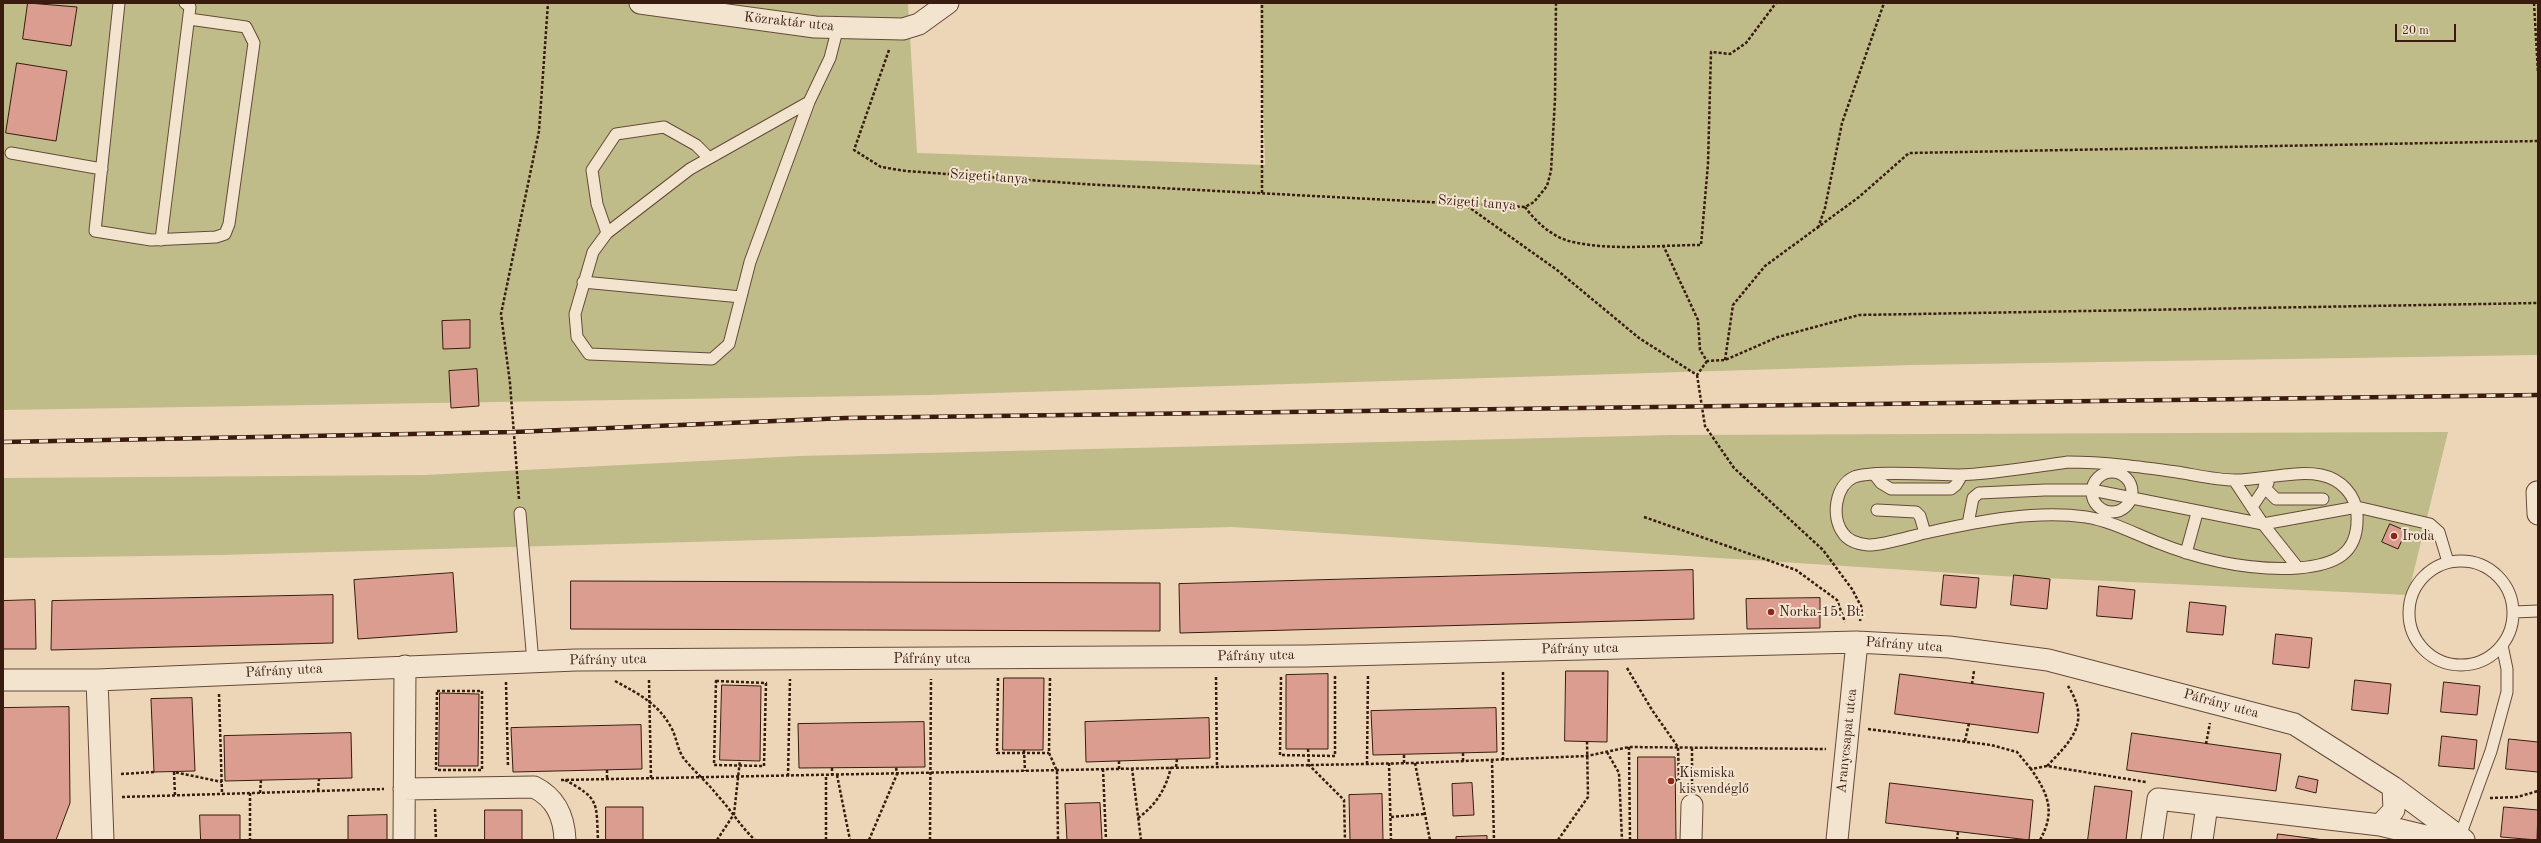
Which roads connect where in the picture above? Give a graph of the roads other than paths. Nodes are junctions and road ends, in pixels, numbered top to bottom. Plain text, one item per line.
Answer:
1 (119, 3) edge
2 (185, 3) edge
3 (640, 3) edge
4 (948, 3) edge
5 (189, 19) junction
6 (838, 27) junction
7 (809, 102) junction
8 (11, 153) dead end
9 (709, 158) junction
10 (102, 169) junction
11 (607, 233) junction
12 (161, 240) junction
13 (583, 282) junction
14 (741, 296) junction
15 (2090, 462) junction
16 (2138, 466) junction
17 (2098, 477) junction
18 (2128, 478) junction
19 (2273, 478) junction
20 (2234, 480) junction
21 (2264, 487) junction
22 (2092, 490) junction
23 (2132, 496) junction
24 (2323, 498) dead end
25 (2095, 502) junction
26 (2252, 507) junction
27 (2357, 507) junction
28 (1877, 510) dead end
29 (2119, 510) junction
30 (520, 513) road end
31 (2197, 513) junction
32 (2084, 517) junction
33 (1968, 524) junction
34 (2263, 524) junction
35 (2119, 526) junction
36 (1925, 533) junction
37 (2186, 553) junction
38 (2448, 562) junction
39 (2298, 568) junction
40 (2538, 611) edge
41 (2514, 612) junction
42 (1851, 642) junction
43 (2502, 645) junction
44 (533, 662) junction
45 (405, 666) junction
46 (3, 680) edge
47 (97, 680) junction
48 (2393, 787) junction
49 (396, 789) junction
50 (1692, 804) road end
51 (2207, 805) junction
52 (2380, 825) junction
53 (2455, 839) edge
54 (104, 840) edge
55 (404, 840) edge
56 (565, 840) edge
57 (1691, 840) edge
58 (1837, 840) edge
59 (2152, 840) edge
60 (2202, 840) edge

1 - 10 lane
2 - 5 lane
3 - 6 street, Közraktár utca
4 - 6 street, Közraktár utca
5 - 12 lane
5 - 12 lane
6 - 7 lane
7 - 9 lane
7 - 14 lane
8 - 10 lane
9 - 11 lane
9 - 11 lane
10 - 12 lane
11 - 13 lane
13 - 14 lane
13 - 14 lane
15 - 16 lane
15 - 17 lane
15 - 36 lane
16 - 18 lane
16 - 20 lane
17 - 18 lane
17 - 22 lane
18 - 23 lane
19 - 20 lane
19 - 21 lane
19 - 27 lane
20 - 26 lane
21 - 24 lane
21 - 26 lane
22 - 23 lane
22 - 25 lane
22 - 33 lane
23 - 29 lane
23 - 31 lane
25 - 29 lane
25 - 32 lane
26 - 34 lane
27 - 34 lane
27 - 38 lane
27 - 39 lane
28 - 36 lane
29 - 35 lane
30 - 44 lane
31 - 34 lane
31 - 37 lane
32 - 33 lane
32 - 35 lane
33 - 36 lane
34 - 39 lane
35 - 37 lane
37 - 39 lane
38 - 41 lane
38 - 43 lane
40 - 41 lane
41 - 43 lane
42 - 44 street, Páfrány utca
42 - 48 street, Páfrány utca
42 - 58 street, Aranycsapat utca
43 - 53 lane
44 - 45 street, Páfrány utca
45 - 47 street, Páfrány utca
45 - 49 street
46 - 47 street, Páfrány utca
47 - 54 street
48 - 52 street
48 - 53 street, Páfrány utca
49 - 55 street
49 - 56 street
50 - 57 street
51 - 52 street
51 - 59 street
51 - 60 street
52 - 53 street

